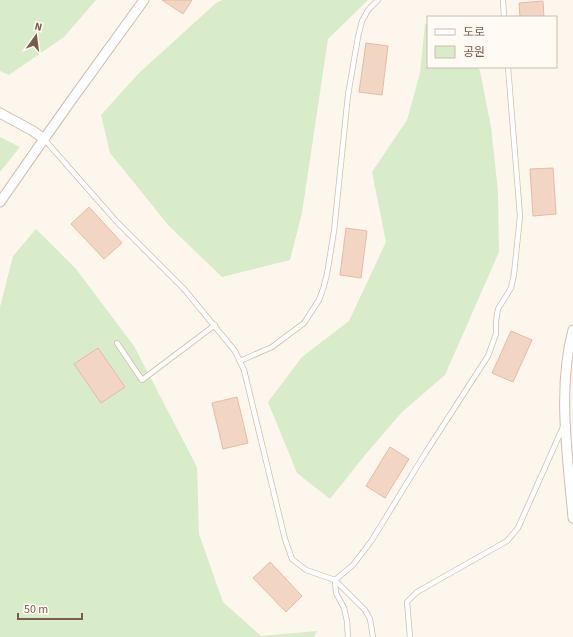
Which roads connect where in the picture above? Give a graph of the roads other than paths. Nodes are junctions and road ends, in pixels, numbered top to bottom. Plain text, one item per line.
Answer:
1 (144, 0) edge
2 (378, 0) edge
3 (503, 0) edge
4 (504, 16) edge
5 (508, 68) edge
6 (0, 113) edge
7 (44, 139) junction
8 (0, 202) edge
9 (215, 325) junction
10 (573, 330) edge
11 (117, 343) dead end
12 (240, 361) junction
13 (566, 422) junction
14 (573, 518) edge
15 (335, 580) junction
16 (348, 637) edge
17 (372, 637) edge
18 (410, 637) edge

1 - 7 street
2 - 12 lane
3 - 4 lane
5 - 15 lane
6 - 7 street
7 - 8 street
7 - 9 lane
9 - 11 lane
9 - 12 lane
10 - 13 street
12 - 15 lane
13 - 14 street
13 - 18 lane
15 - 16 lane
15 - 17 lane

